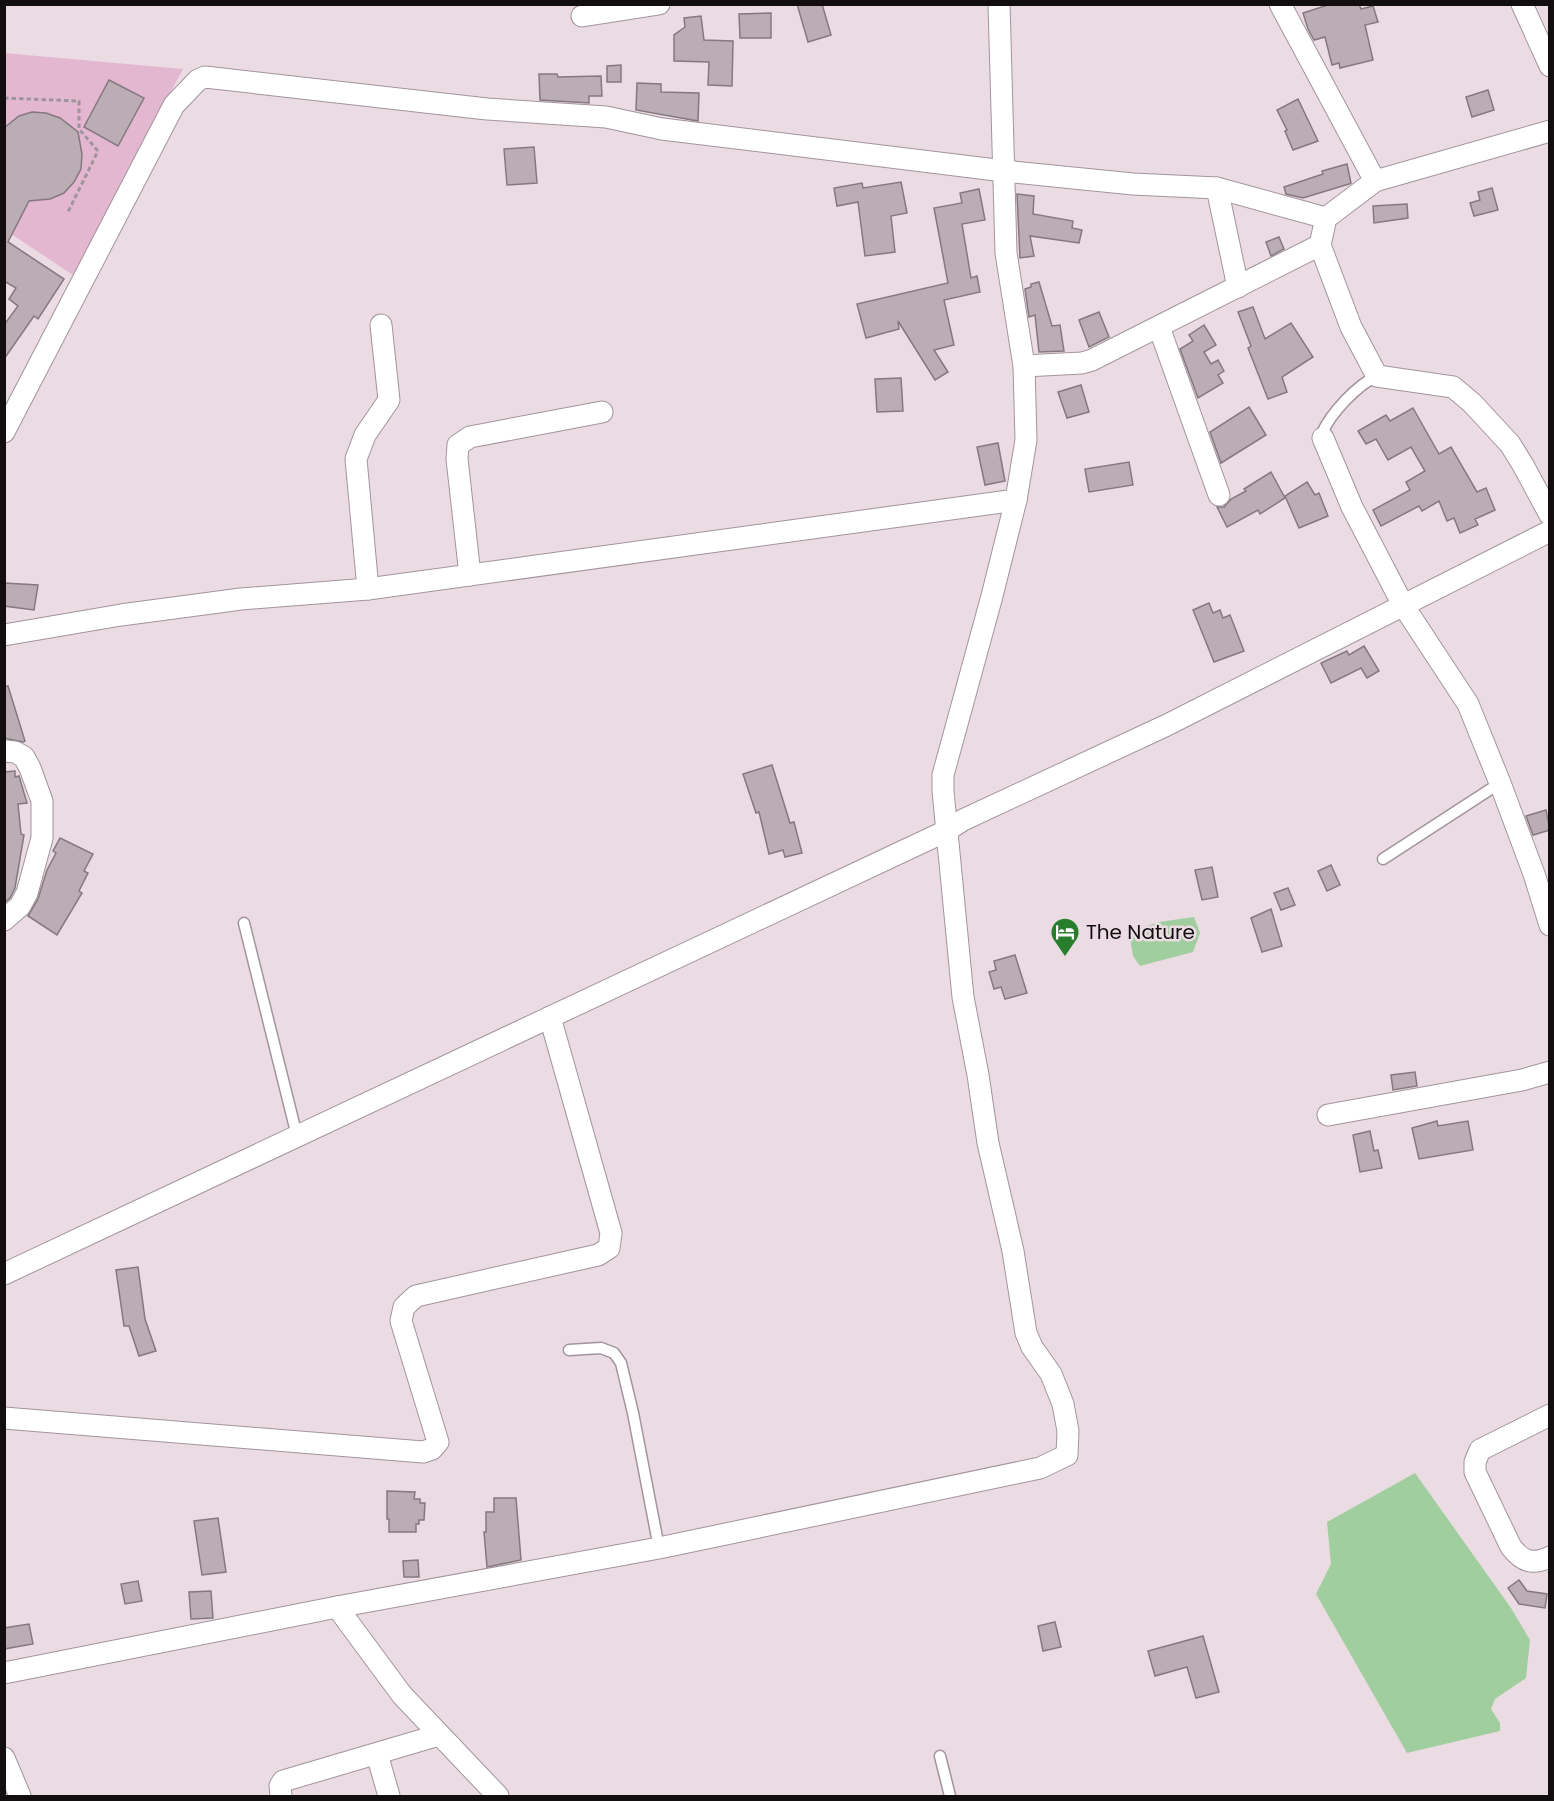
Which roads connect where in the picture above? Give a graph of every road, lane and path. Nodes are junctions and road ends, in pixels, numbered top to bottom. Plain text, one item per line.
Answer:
1 (659, 4) edge
2 (999, 4) edge
3 (1280, 4) edge
4 (1522, 4) edge
5 (582, 16) dead end
6 (1550, 66) edge
7 (4, 98) edge
8 (1550, 131) edge
9 (1004, 171) junction
10 (1375, 181) junction
11 (1217, 188) junction
12 (69, 212) dead end
13 (1326, 218) junction
14 (1320, 245) junction
15 (1238, 287) junction
16 (381, 324) dead end
17 (1159, 327) junction
18 (1024, 366) junction
19 (1377, 376) junction
20 (602, 412) dead end
21 (4, 432) edge
22 (1323, 438) joint
23 (1219, 495) dead end
24 (1016, 500) junction
25 (1550, 515) edge
26 (1550, 531) edge
27 (470, 575) junction
28 (368, 589) junction
29 (1404, 605) junction
30 (4, 635) edge
31 (4, 751) edge
32 (1500, 783) junction
33 (946, 831) junction
34 (1383, 860) dead end
35 (4, 920) edge
36 (244, 923) dead end
37 (1550, 925) edge
38 (550, 1017) junction
39 (1550, 1072) edge
40 (1328, 1115) dead end
41 (297, 1136) junction
42 (4, 1274) edge
43 (569, 1350) dead end
44 (1550, 1415) edge
45 (4, 1418) edge
46 (658, 1548) junction
47 (1550, 1557) edge
48 (337, 1607) junction
49 (4, 1673) edge
50 (439, 1736) junction
51 (377, 1754) junction
52 (940, 1756) dead end
53 (4, 1758) edge
54 (20, 1797) edge
55 (281, 1797) edge
56 (389, 1797) edge
57 (498, 1797) edge
58 (950, 1797) edge

1 - 5 street
2 - 9 street
3 - 10 street
4 - 6 street
7 - 12 path
8 - 10 street
9 - 11 street
9 - 18 street
9 - 21 street
10 - 13 street
11 - 13 street
11 - 15 street
13 - 14 street
14 - 15 street
14 - 19 street
15 - 17 street
16 - 28 street
17 - 18 street
17 - 23 street
18 - 24 street
19 - 22 lane
19 - 25 street
20 - 27 street
22 - 29 street
24 - 27 street
24 - 33 street
26 - 29 street
27 - 28 street
28 - 30 street
29 - 32 street
29 - 33 street
31 - 35 street
32 - 34 lane
32 - 37 street
33 - 38 street
33 - 46 street
36 - 41 lane
38 - 41 street
38 - 45 street
39 - 40 street
41 - 42 street
43 - 46 lane
44 - 47 street
46 - 48 street
48 - 49 street
48 - 50 street
50 - 51 street
50 - 57 street
51 - 55 street
51 - 56 street
52 - 58 lane
53 - 54 street

